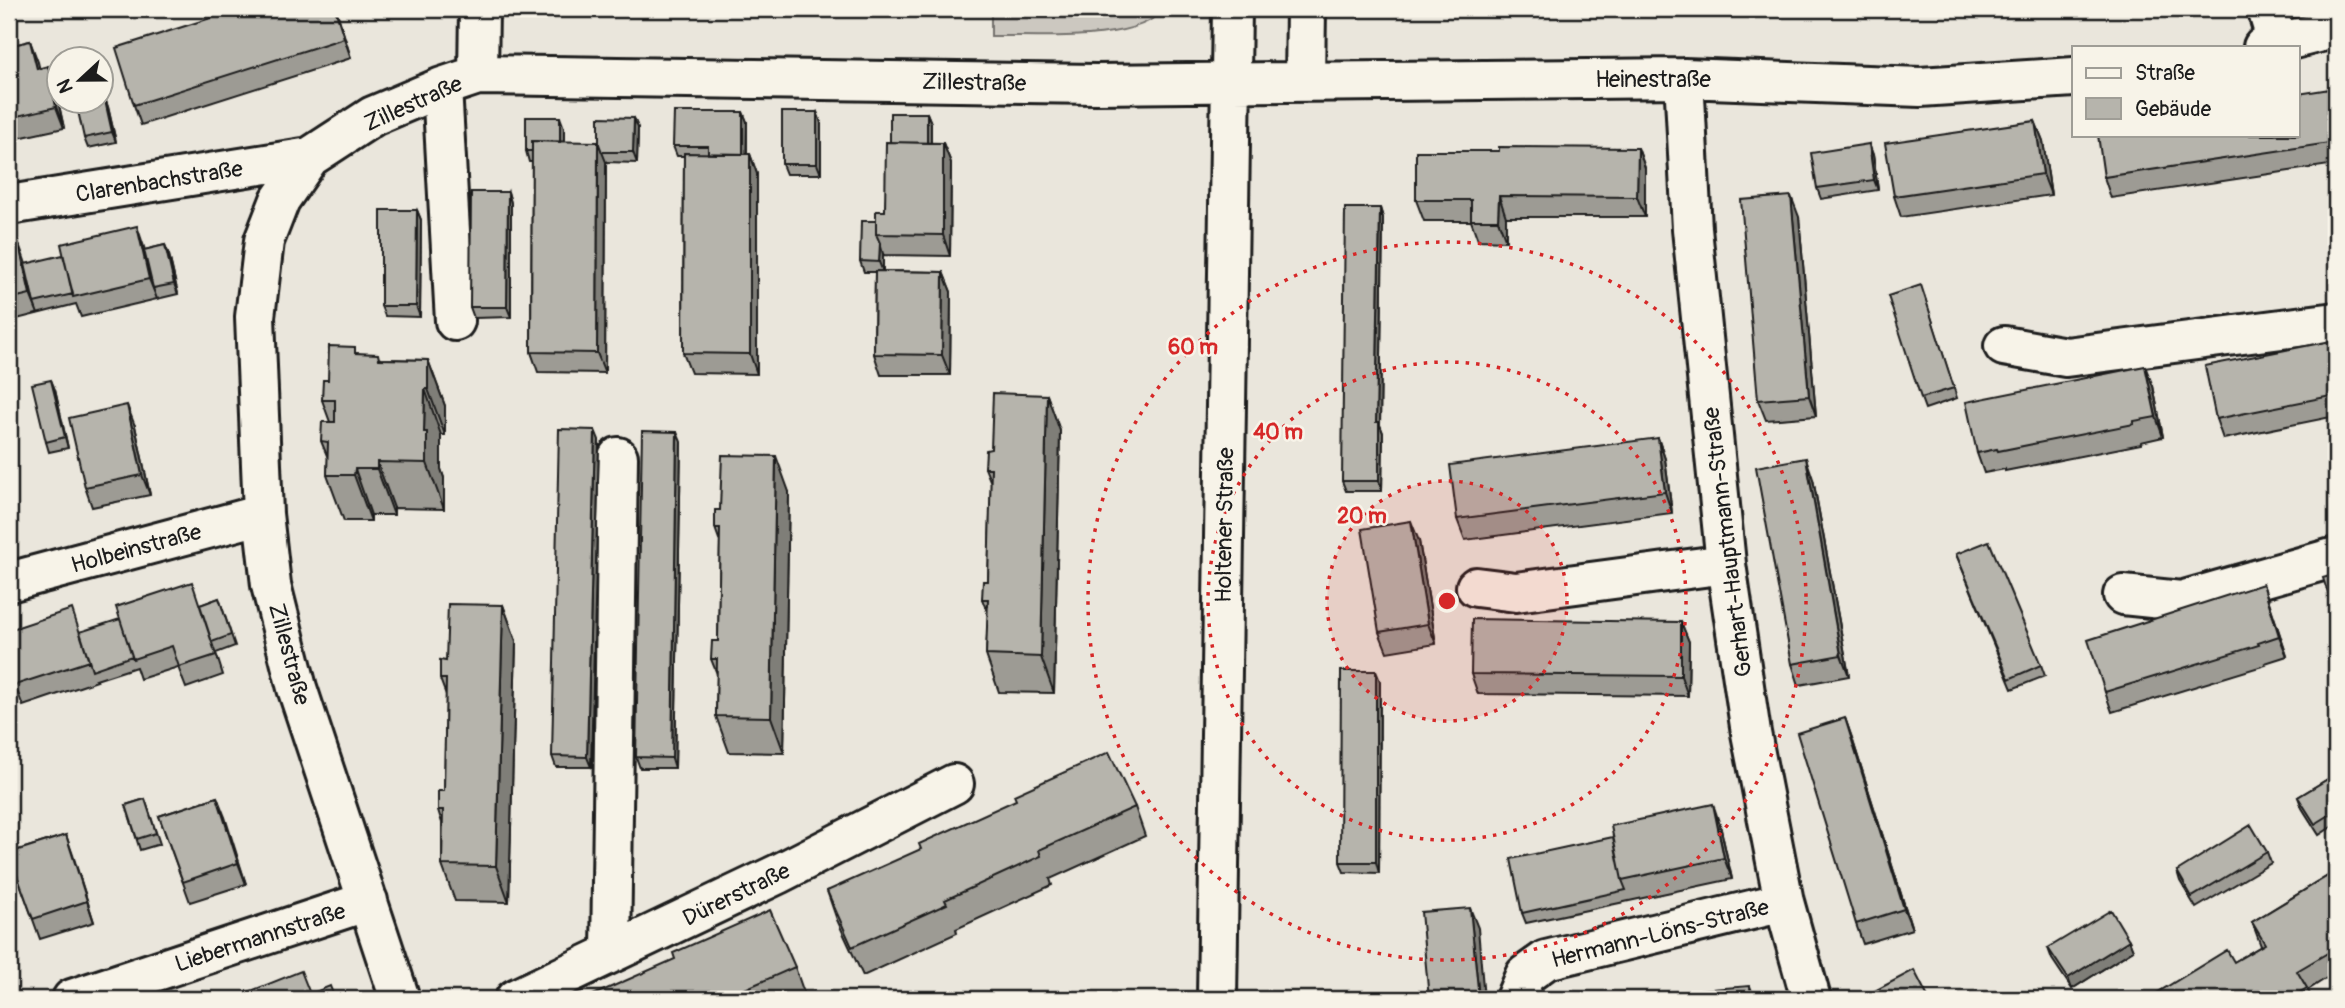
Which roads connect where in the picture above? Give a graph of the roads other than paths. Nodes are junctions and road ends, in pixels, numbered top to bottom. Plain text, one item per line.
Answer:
1 (479, 9) edge
2 (1232, 9) edge
3 (1306, 9) edge
4 (2267, 9) edge
5 (2336, 29) edge
6 (2271, 46) edge
7 (478, 75) junction
8 (1684, 78) junction
9 (2072, 78) edge
10 (1305, 81) junction
11 (1231, 83) junction
12 (442, 87) junction
13 (310, 156) junction
14 (9, 205) edge
15 (454, 321) dead end
16 (2336, 323) edge
17 (2004, 346) dead end
18 (618, 457) dead end
19 (263, 514) junction
20 (2336, 557) edge
21 (1726, 564) junction
22 (9, 582) edge
23 (1476, 587) dead end
24 (2123, 595) dead end
25 (954, 784) dead end
26 (368, 901) junction
27 (1784, 902) junction
28 (611, 953) junction
29 (72, 999) edge
30 (400, 999) edge
31 (515, 999) edge
32 (1217, 999) edge
33 (1515, 999) edge
34 (1811, 999) edge

1 - 7 street
2 - 11 street, Holtener Straße
3 - 10 street
4 - 6 street
5 - 6 street
7 - 11 street, Zillestraße
7 - 12 street, Zillestraße
8 - 9 street, Heinestraße
8 - 10 street, Heinestraße
8 - 21 street, Gerhart-Hauptmann-Straße
10 - 11 street, Heinestraße
11 - 32 street, Holtener Straße
12 - 13 street, Zillestraße
12 - 15 street
13 - 14 street, Clarenbachstraße
13 - 19 street, Zillestraße
16 - 17 street
18 - 28 street
19 - 22 street, Holbeinstraße
19 - 26 street, Zillestraße
20 - 24 street
21 - 23 street
21 - 27 street, Gerhart-Hauptmann-Straße
25 - 28 street, Dürerstraße
26 - 29 street, Liebermannstraße
26 - 30 street, Zillestraße
27 - 33 street, Hermann-Löns-Straße
27 - 34 street, Gerhart-Hauptmann-Straße
28 - 31 street, Dürerstraße

